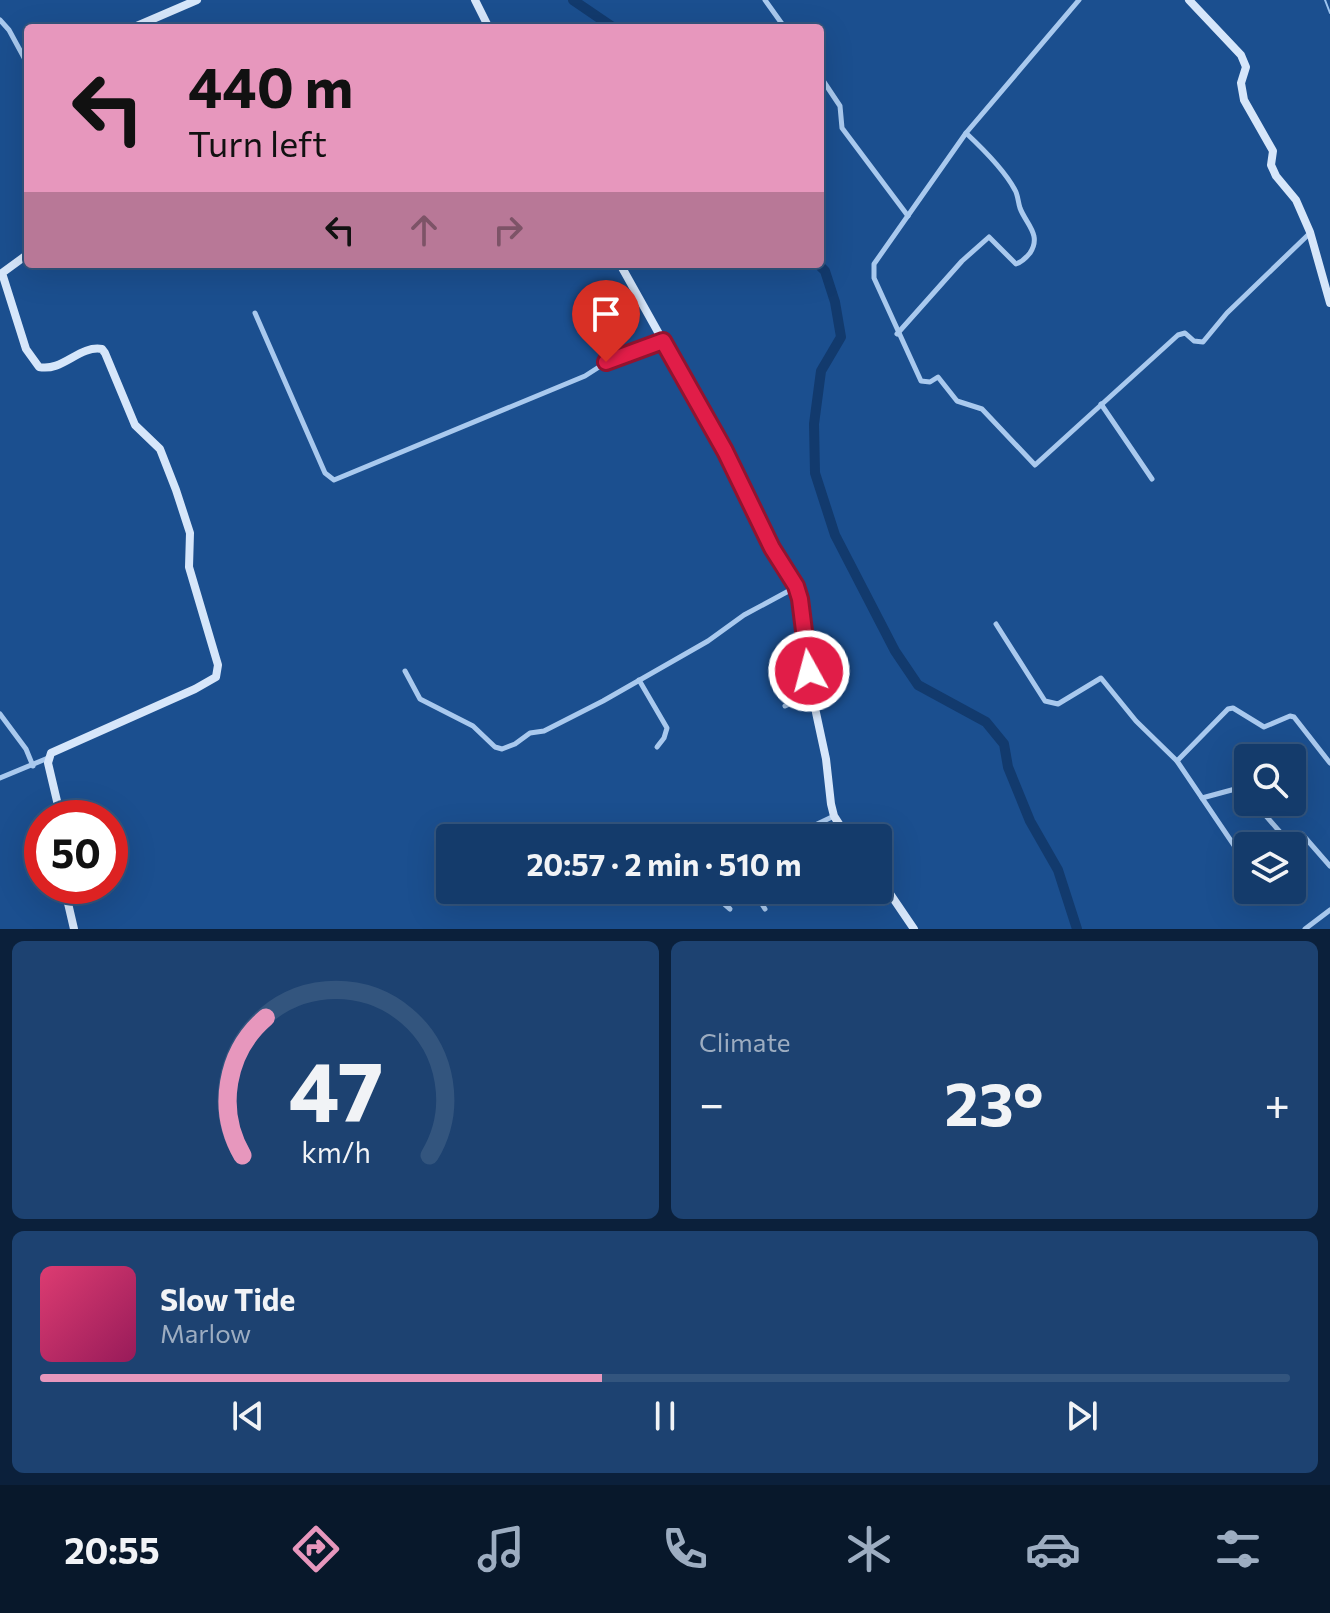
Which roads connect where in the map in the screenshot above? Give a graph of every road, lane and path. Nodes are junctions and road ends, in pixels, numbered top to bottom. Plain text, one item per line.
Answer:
1 (197, 0) edge
2 (475, 0) edge
3 (765, 0) edge
4 (1079, 0) edge
5 (1189, 0) edge
6 (0, 20) edge
7 (141, 24) edge
8 (487, 24) edge
9 (782, 24) edge
10 (24, 60) edge
11 (824, 82) edge
12 (966, 133) junction
13 (908, 216) junction
14 (1310, 232) junction
15 (24, 257) edge
16 (622, 268) edge
17 (3, 293) edge
18 (1330, 303) edge
19 (255, 313) dead end
20 (897, 334) junction
21 (663, 341) junction
22 (1101, 404) junction
23 (1152, 479) dead end
24 (796, 586) junction
25 (996, 624) dead end
26 (405, 671) dead end
27 (639, 680) junction
28 (812, 694) junction
29 (785, 706) dead end
30 (0, 714) edge
31 (657, 747) dead end
32 (48, 758) junction
33 (1177, 761) junction
34 (1330, 763) edge
35 (33, 766) junction
36 (0, 778) edge
37 (1234, 789) edge
38 (1202, 798) junction
39 (57, 800) edge
40 (834, 816) junction
41 (1266, 816) edge
42 (817, 824) edge
43 (839, 824) edge
44 (1280, 832) edge
45 (1306, 836) edge
46 (1234, 845) edge
47 (1330, 866) edge
48 (892, 897) edge
49 (68, 904) edge
50 (724, 904) edge
51 (762, 904) edge
52 (730, 909) dead end
53 (765, 909) dead end
54 (1330, 910) edge
55 (74, 929) edge
56 (914, 929) edge
57 (1305, 929) edge

1 - 7 main road
2 - 8 main road
3 - 9 street
4 - 12 street
5 - 14 main road
6 - 10 street
11 - 13 street
12 - 13 street
12 - 20 street
13 - 20 street
14 - 18 main road
14 - 22 street
15 - 17 main road
16 - 21 main road
17 - 32 main road
19 - 21 street
20 - 22 street
21 - 24 main road
22 - 23 street
24 - 27 street
24 - 28 main road
25 - 33 street
26 - 27 street
27 - 31 street
28 - 29 street
28 - 40 main road
30 - 35 street
32 - 35 street
32 - 39 main road
33 - 34 street
33 - 38 street
35 - 36 street
37 - 38 street
38 - 46 street
40 - 42 street
40 - 43 main road
41 - 44 street
45 - 47 street
48 - 56 main road
49 - 55 main road
50 - 52 street
51 - 53 street
54 - 57 street

